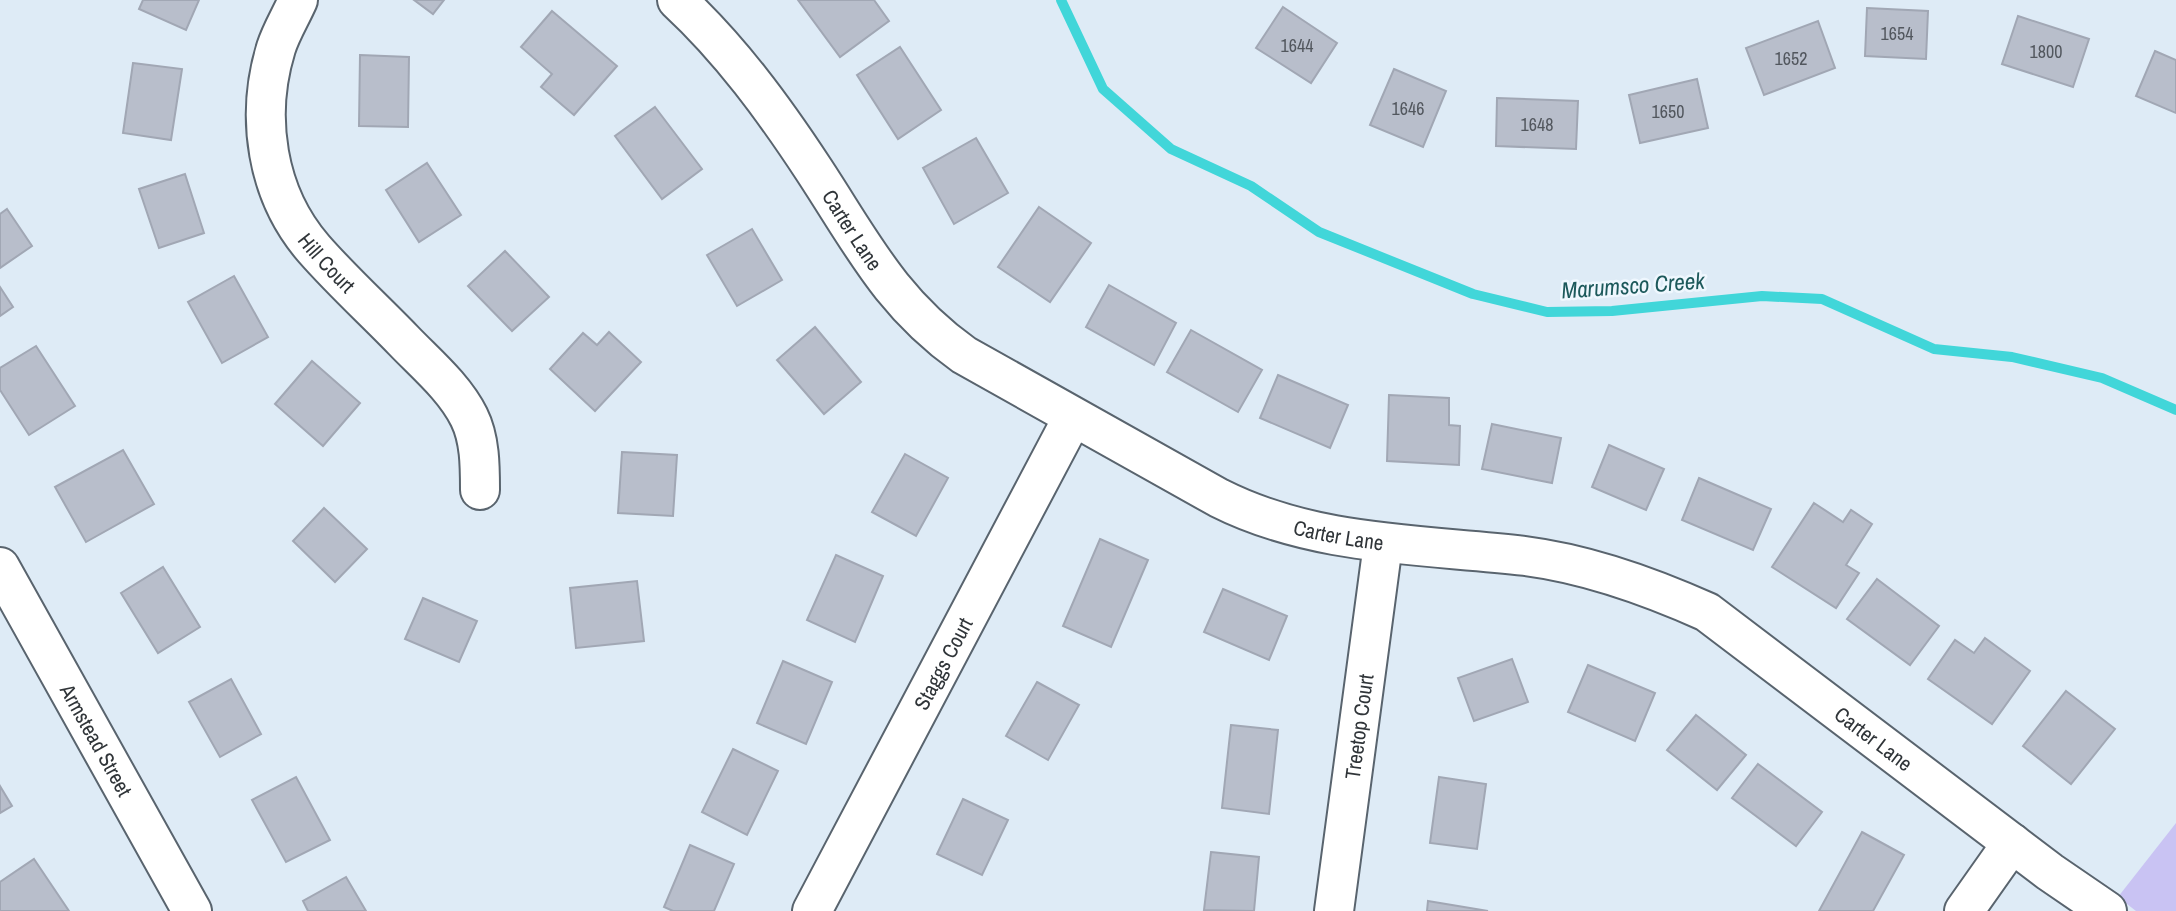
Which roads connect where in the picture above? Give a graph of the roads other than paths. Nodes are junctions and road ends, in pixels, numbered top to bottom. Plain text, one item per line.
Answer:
1 (298, 0) edge
2 (677, 0) edge
3 (1073, 416) junction
4 (480, 490) dead end
5 (1383, 544) junction
6 (0, 568) edge
7 (13, 620) edge
8 (2012, 843) junction
9 (192, 911) edge
10 (812, 911) edge
11 (1334, 911) edge
12 (1964, 911) edge
13 (2107, 911) edge

1 - 4 street, Hill Court
2 - 3 street, Carter Lane
3 - 5 street, Carter Lane
3 - 10 street, Staggs Court
5 - 8 street, Carter Lane
5 - 11 street, Treetop Court
6 - 7 street, Armstead Street
7 - 9 street, Armstead Street
8 - 12 street
8 - 13 street, Carter Lane

